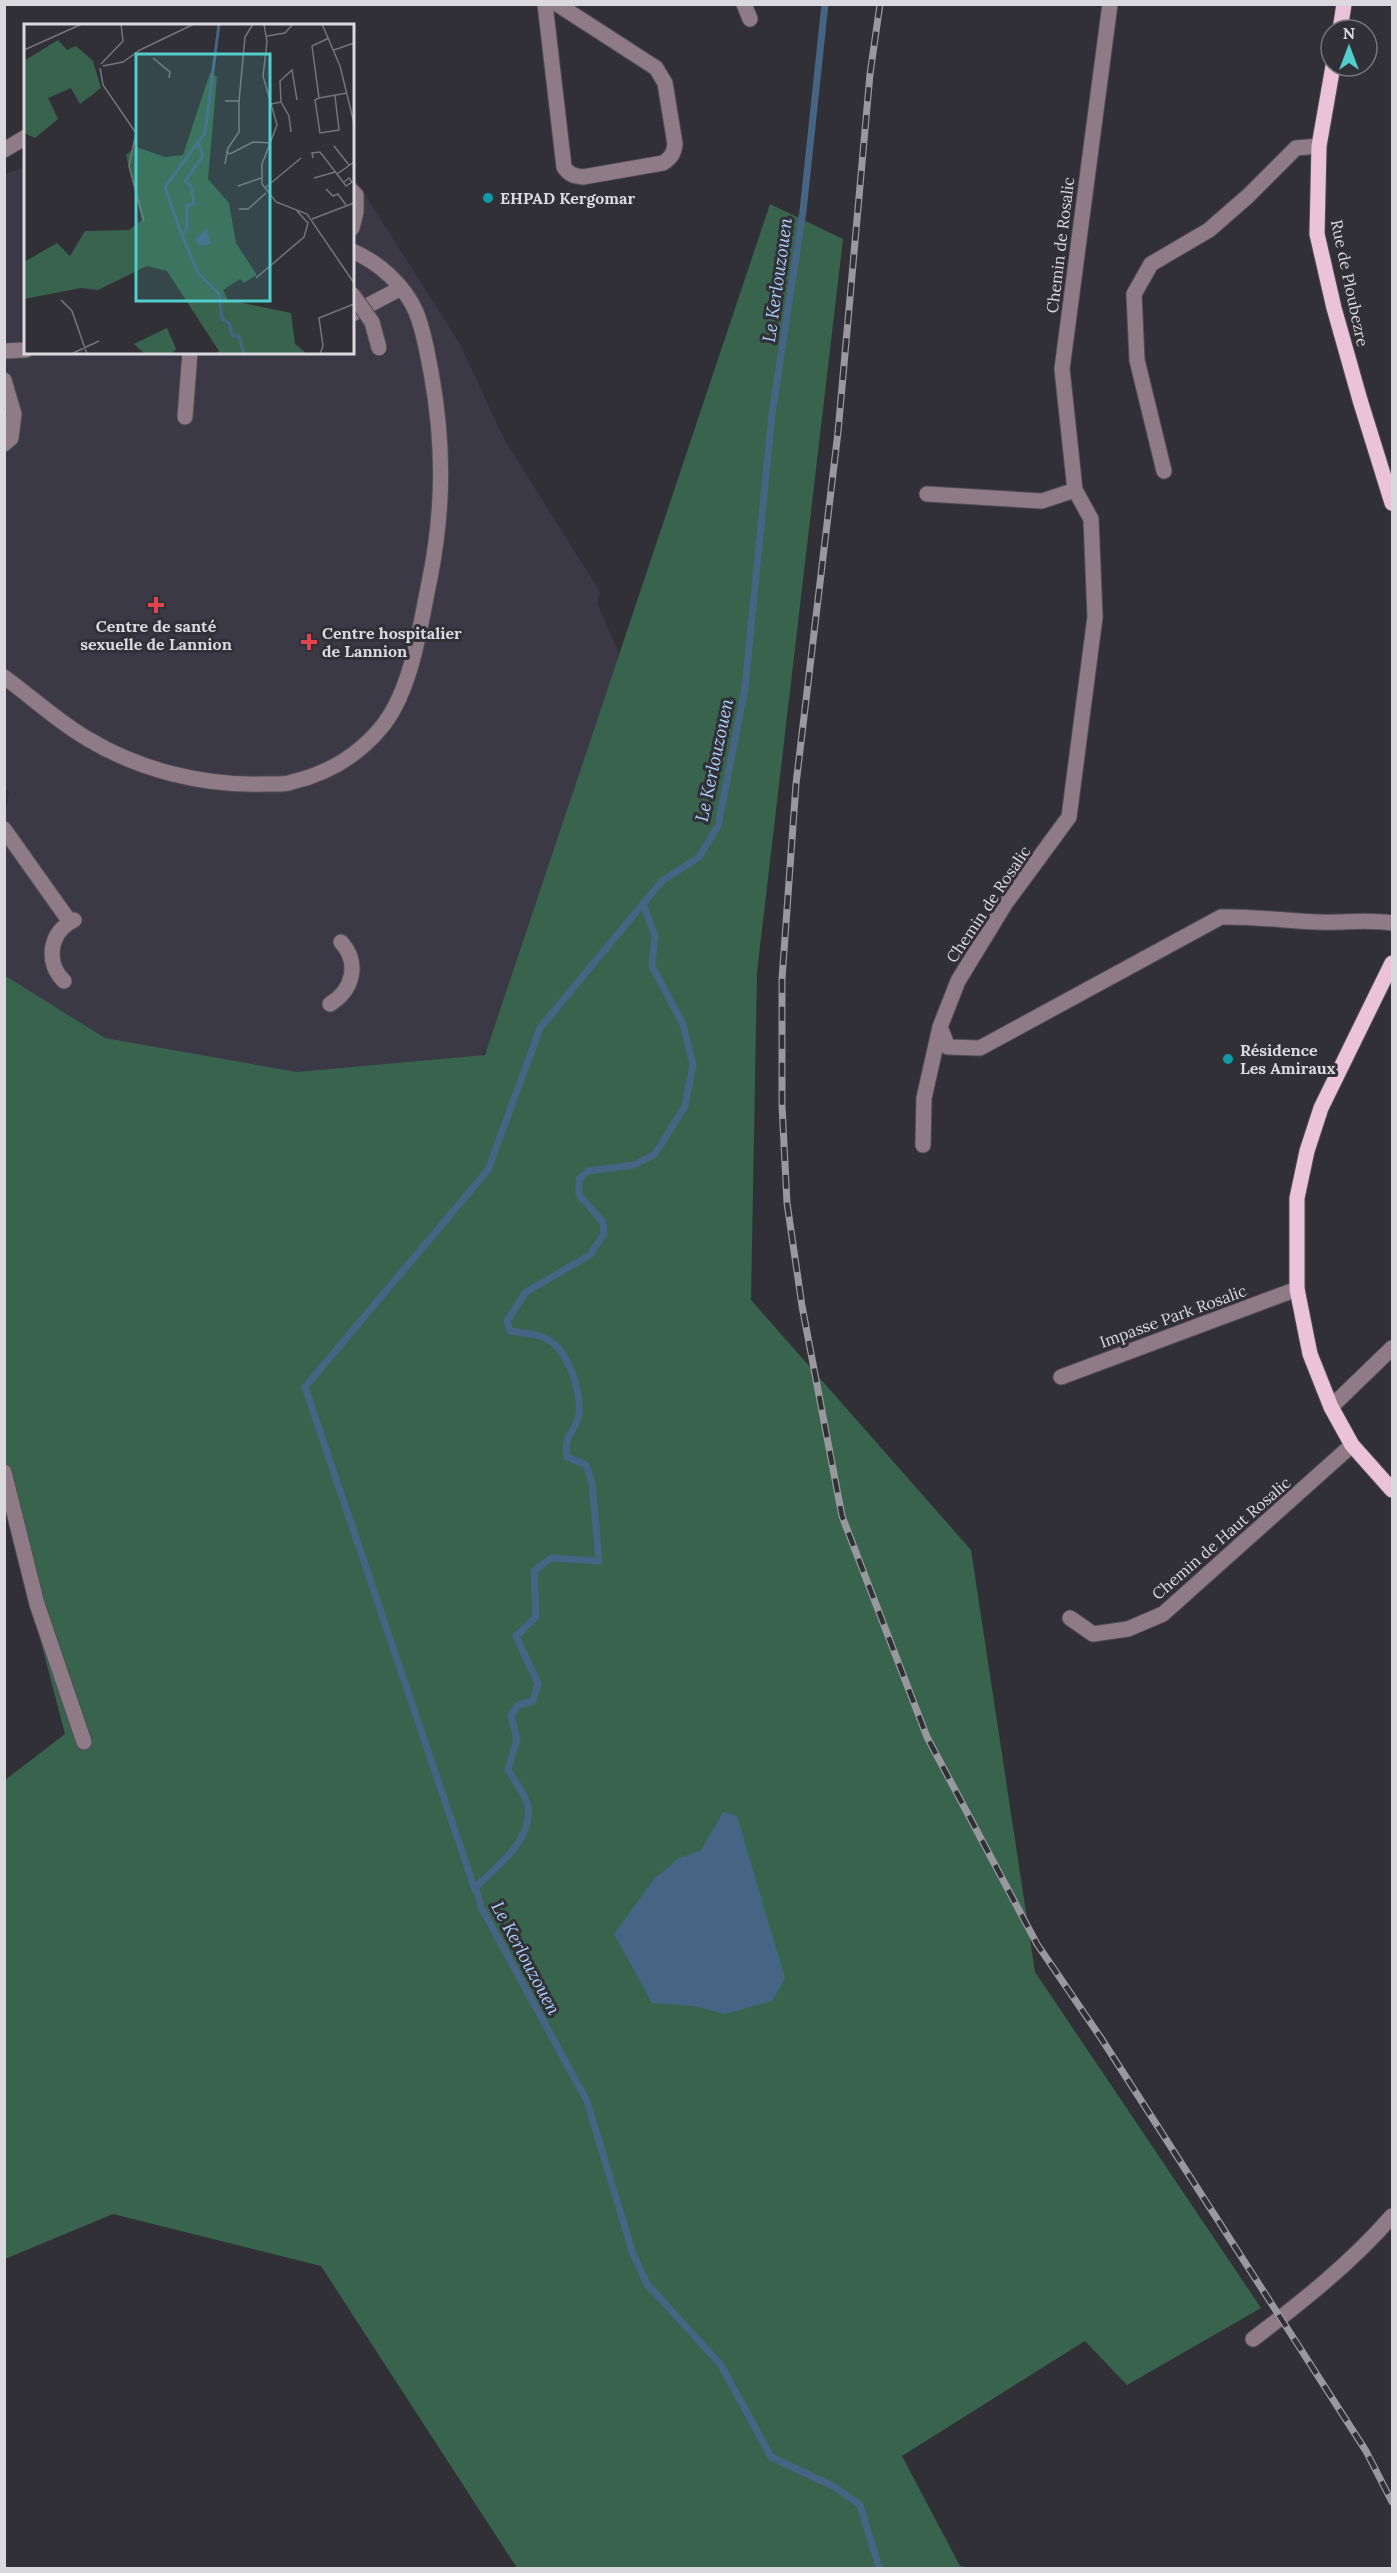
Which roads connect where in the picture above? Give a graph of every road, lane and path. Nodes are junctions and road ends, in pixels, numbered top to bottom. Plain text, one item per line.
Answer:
1 (545, 4) edge
2 (556, 4) edge
3 (744, 4) edge
4 (1110, 4) edge
5 (750, 19) dead end
6 (1331, 78) edge
7 (24, 138) edge
8 (1319, 146) junction
9 (4, 150) edge
10 (354, 193) edge
11 (354, 220) edge
12 (354, 252) edge
13 (401, 288) junction
14 (354, 297) edge
15 (354, 313) edge
16 (378, 348) dead end
17 (24, 350) edge
18 (4, 351) edge
19 (190, 354) edge
20 (4, 380) edge
21 (185, 417) dead end
22 (4, 444) edge
23 (1164, 471) dead end
24 (1075, 490) junction
25 (927, 494) dead end
26 (1392, 503) edge
27 (4, 677) edge
28 (4, 829) edge
29 (1392, 923) edge
30 (341, 942) dead end
31 (1392, 963) edge
32 (64, 981) dead end
33 (330, 1004) dead end
34 (940, 1027) junction
35 (923, 1145) dead end
36 (1297, 1289) junction
37 (1392, 1348) edge
38 (1061, 1377) dead end
39 (1331, 1407) junction
40 (1352, 1445) junction
41 (4, 1472) edge
42 (1392, 1490) edge
43 (1070, 1618) dead end
44 (84, 1742) dead end
45 (1392, 2216) edge
46 (1253, 2339) dead end

1 - 2 street
3 - 5 street
4 - 24 street, Chemin de Rosalic
6 - 8 main road, Rue de Ploubezre
7 - 9 street
8 - 23 street
8 - 26 main road, Rue de Ploubezre
10 - 11 street
12 - 13 street
13 - 15 street
13 - 27 street
14 - 16 street, bridge
17 - 18 street
19 - 21 street
20 - 22 street
24 - 25 street
24 - 34 street, Chemin de Rosalic
28 - 32 street
29 - 34 street
30 - 33 street
31 - 36 main road
34 - 35 street, Chemin de Rosalic
36 - 38 street, Impasse Park Rosalic
36 - 39 main road
37 - 39 street
39 - 40 main road
40 - 42 main road
40 - 43 street, Chemin de Haut Rosalic
41 - 44 street
45 - 46 street

